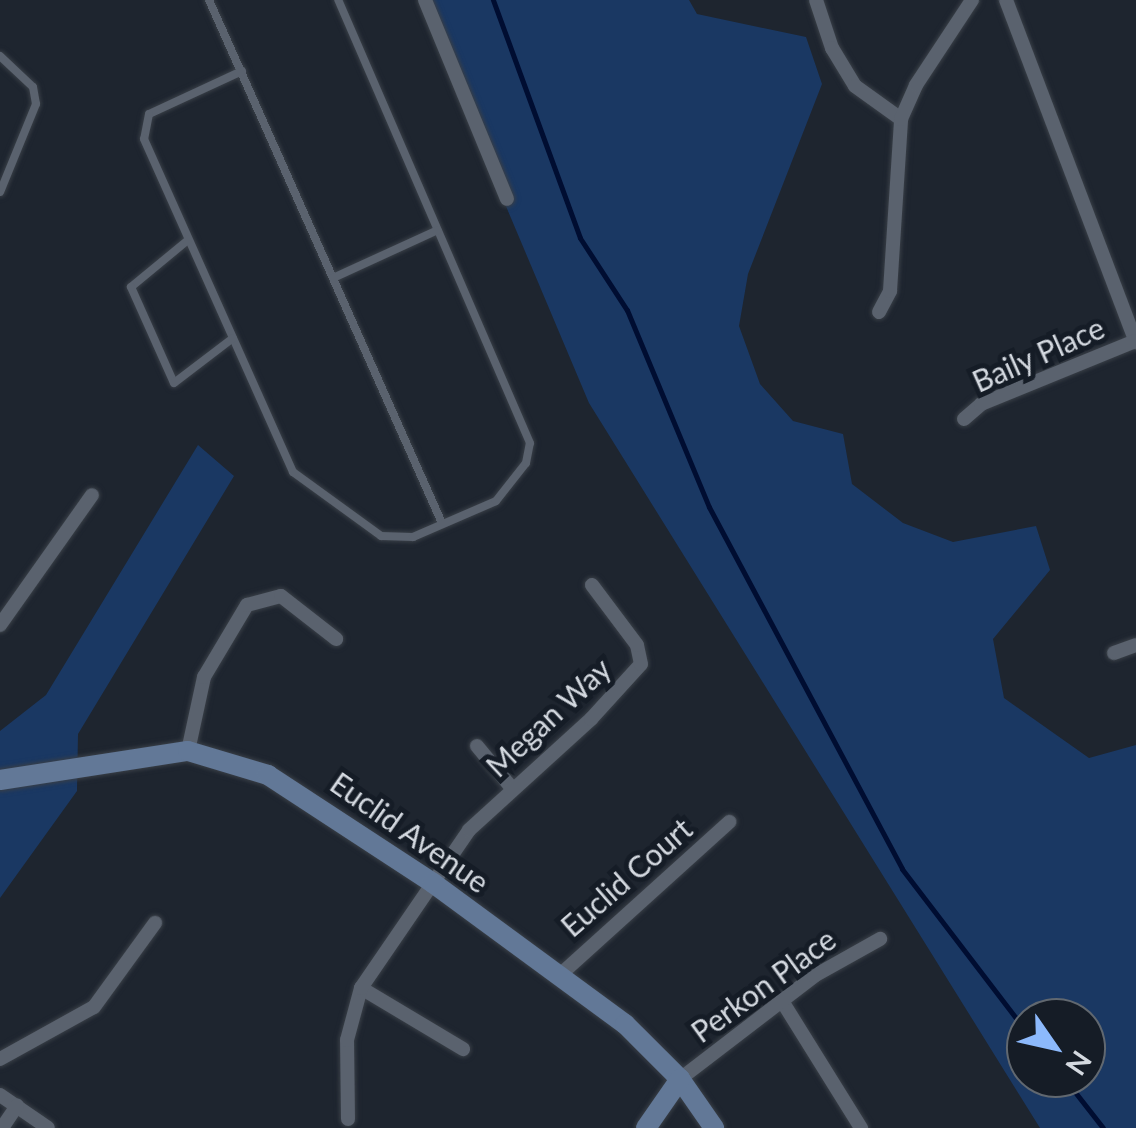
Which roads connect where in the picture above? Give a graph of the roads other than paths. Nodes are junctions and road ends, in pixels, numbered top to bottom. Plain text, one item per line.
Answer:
1 (209, 0) edge
2 (338, 0) edge
3 (426, 0) edge
4 (816, 0) edge
5 (972, 0) edge
6 (1006, 0) edge
7 (0, 56) edge
8 (242, 71) junction
9 (901, 120) junction
10 (0, 192) edge
11 (508, 200) dead end
12 (438, 230) junction
13 (188, 240) junction
14 (332, 278) junction
15 (879, 312) dead end
16 (233, 338) junction
17 (1136, 342) edge
18 (964, 420) dead end
19 (92, 495) dead end
20 (442, 523) junction
21 (592, 585) dead end
22 (0, 625) edge
23 (336, 639) dead end
24 (1136, 645) edge
25 (1114, 653) dead end
26 (477, 746) dead end
27 (188, 752) junction
28 (0, 780) edge
29 (510, 787) junction
30 (729, 822) dead end
31 (432, 884) junction
32 (155, 923) dead end
33 (880, 939) dead end
34 (560, 974) junction
35 (361, 988) junction
36 (782, 1001) junction
37 (463, 1049) dead end
38 (0, 1058) edge
39 (680, 1079) junction
40 (0, 1094) edge
41 (18, 1106) junction
42 (348, 1119) dead end
43 (2, 1128) edge
44 (48, 1128) edge
45 (646, 1128) edge
46 (714, 1128) edge
47 (861, 1128) edge

1 - 8 lane
2 - 12 lane
3 - 11 street
4 - 9 street
5 - 9 street
6 - 17 street
7 - 10 lane
8 - 13 lane
8 - 14 lane
9 - 15 street
12 - 14 lane
12 - 20 lane
13 - 16 lane
13 - 16 lane
14 - 20 lane
16 - 20 lane
17 - 18 street, Baily Place
19 - 22 street
21 - 29 street, Megan Way
23 - 27 street
24 - 25 street
26 - 29 street
27 - 28 main road, Euclid Avenue
27 - 31 main road, Euclid Avenue
29 - 31 street, Megan Way
30 - 34 street, Euclid Court
31 - 34 main road, Euclid Avenue
31 - 35 street, Megan Way
32 - 38 street
33 - 36 street, Perkon Place
34 - 39 main road, Euclid Avenue
35 - 37 street
35 - 42 street, Megan Way
36 - 39 street, Perkon Place
36 - 47 street
39 - 45 main road
39 - 46 main road, Euclid Avenue
40 - 41 street
41 - 43 street
41 - 44 street

